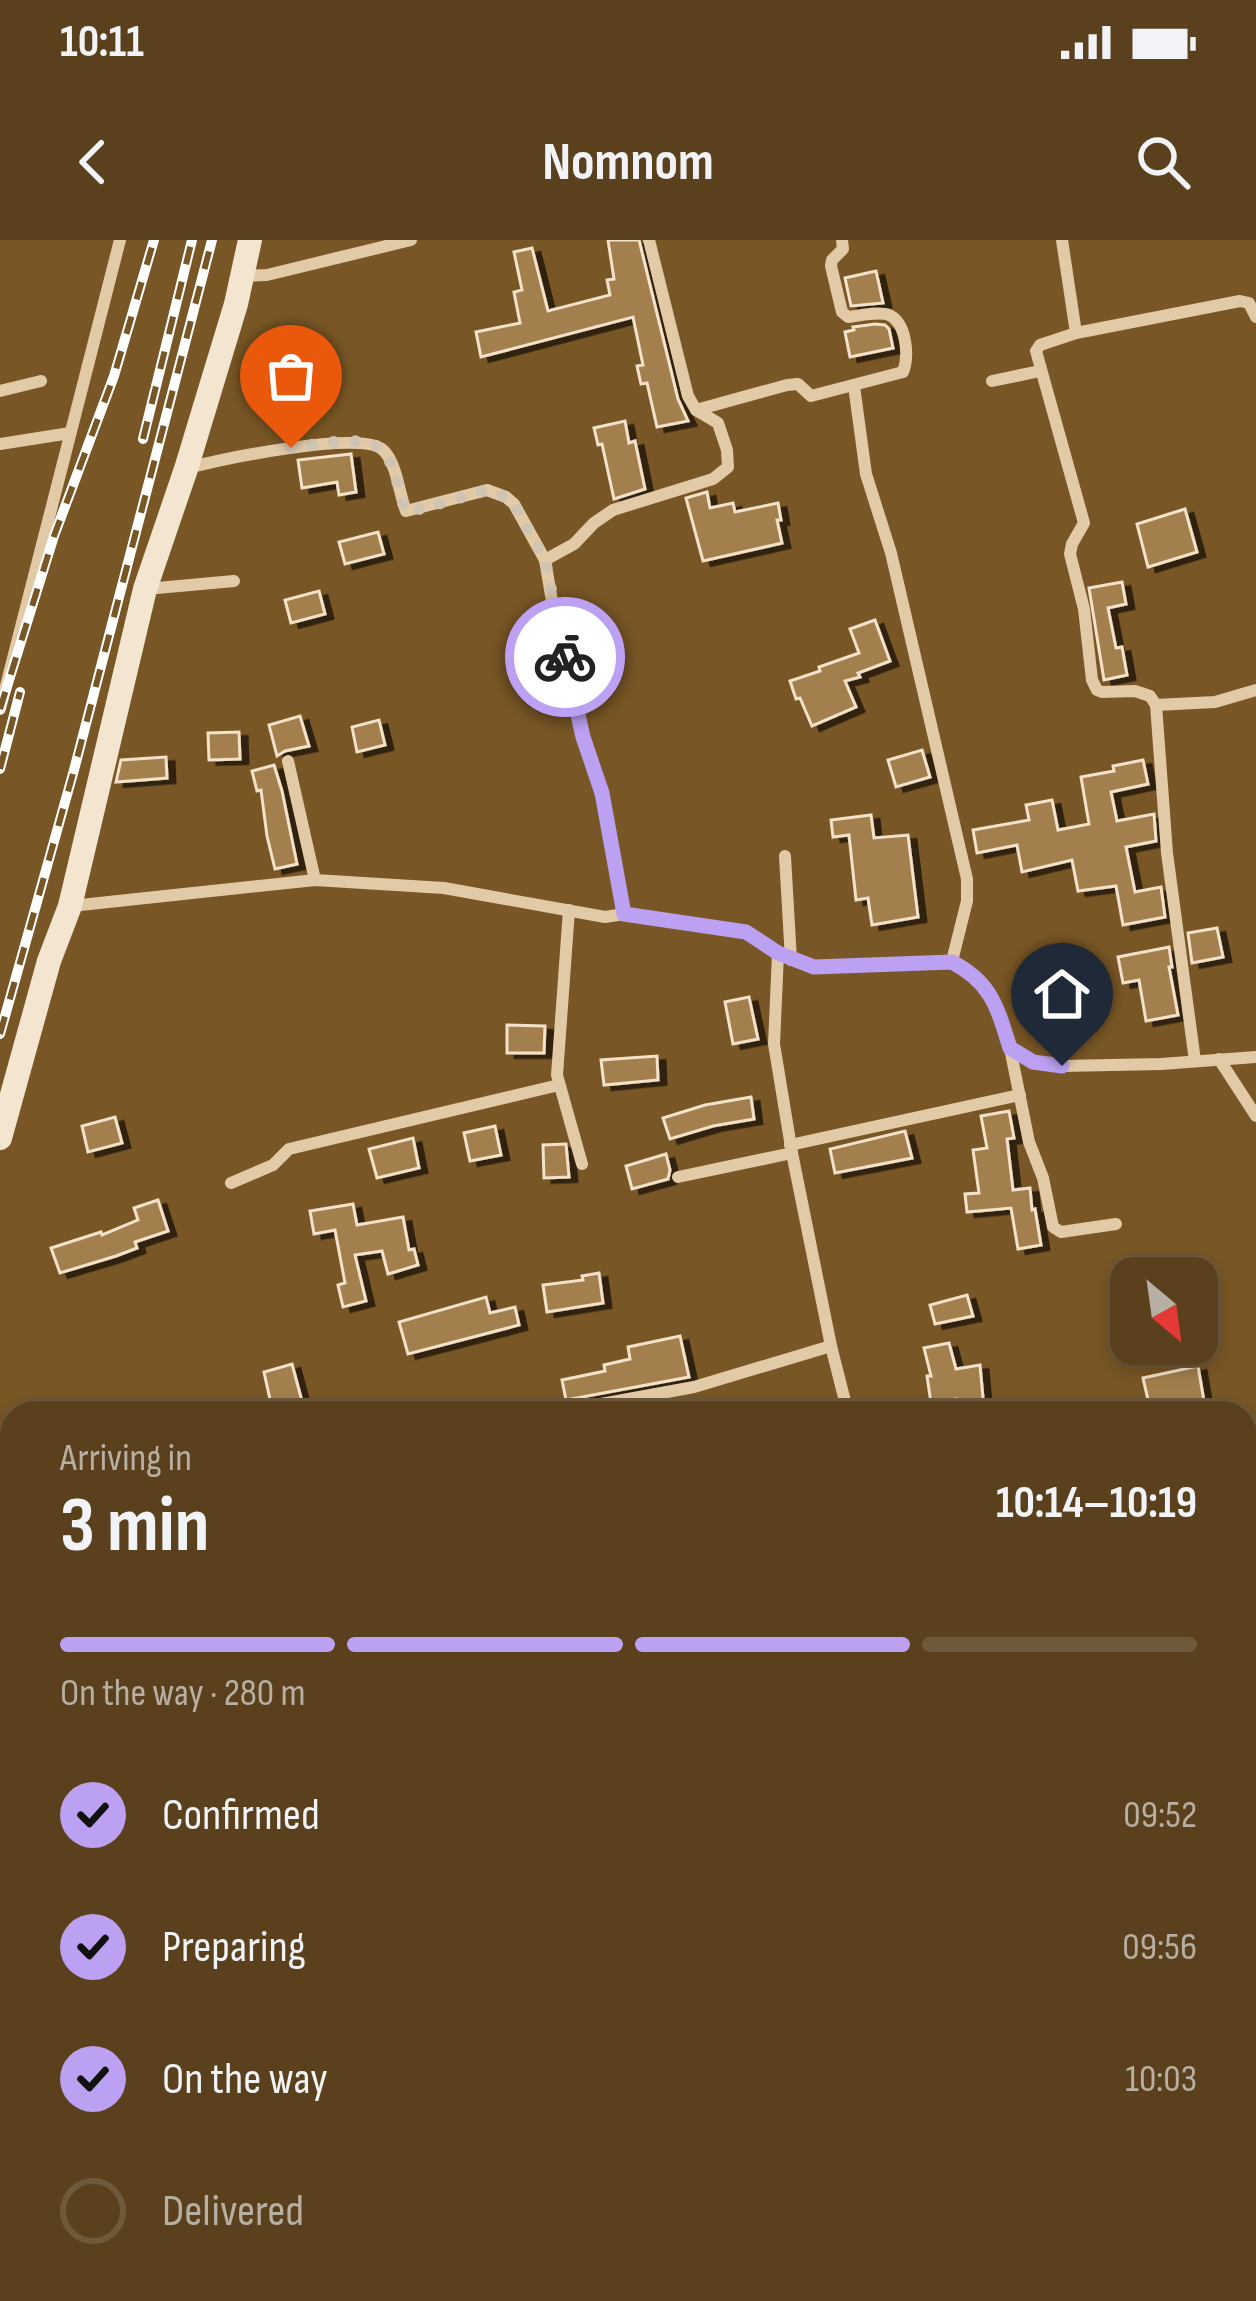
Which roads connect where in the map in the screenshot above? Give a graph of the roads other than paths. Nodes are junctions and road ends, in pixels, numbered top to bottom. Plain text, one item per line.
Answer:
1 (120, 240) edge
2 (250, 240) edge
3 (411, 240) edge
4 (649, 240) edge
5 (842, 240) edge
6 (1061, 240) edge
7 (243, 276) junction
8 (1256, 317) edge
9 (1076, 333) junction
10 (1040, 371) junction
11 (40, 381) dead end
12 (992, 382) dead end
13 (854, 386) junction
14 (0, 391) edge
15 (696, 410) junction
16 (70, 434) junction
17 (0, 444) edge
18 (187, 469) junction
19 (545, 560) junction
20 (234, 581) dead end
21 (145, 589) junction
22 (1256, 690) edge
23 (1156, 706) junction
24 (0, 710) edge
25 (288, 760) dead end
26 (784, 856) dead end
27 (316, 880) junction
28 (70, 906) junction
29 (569, 910) junction
30 (624, 914) junction
31 (784, 956) junction
32 (952, 962) junction
33 (1010, 1048) junction
34 (1256, 1057) edge
35 (1219, 1060) junction
36 (1195, 1061) junction
37 (559, 1085) junction
38 (1020, 1095) junction
39 (1256, 1117) edge
40 (0, 1138) edge
41 (791, 1149) junction
42 (582, 1164) dead end
43 (678, 1177) dead end
44 (231, 1183) dead end
45 (1116, 1224) dead end
46 (831, 1346) junction
47 (617, 1401) edge
48 (845, 1401) edge

1 - 16 street
2 - 7 street
3 - 7 street
4 - 15 street
5 - 13 street
6 - 9 street
7 - 18 street
8 - 9 street
9 - 10 street
10 - 12 street
10 - 23 street
11 - 14 street
13 - 15 street
13 - 32 street
15 - 19 street
16 - 17 street
16 - 24 street
18 - 19 street
18 - 21 street
19 - 30 street
20 - 21 street
21 - 28 street
22 - 23 street
23 - 36 street
25 - 27 street
26 - 31 street
27 - 28 street
27 - 29 street
28 - 40 street
29 - 30 street
29 - 37 street
30 - 31 street
31 - 32 street
31 - 41 street
32 - 33 street
33 - 36 street
33 - 38 street
34 - 35 street
35 - 36 street
35 - 39 street
37 - 42 street
37 - 44 street
38 - 41 street
38 - 45 street
41 - 43 street
41 - 46 street
46 - 47 street
46 - 48 street

